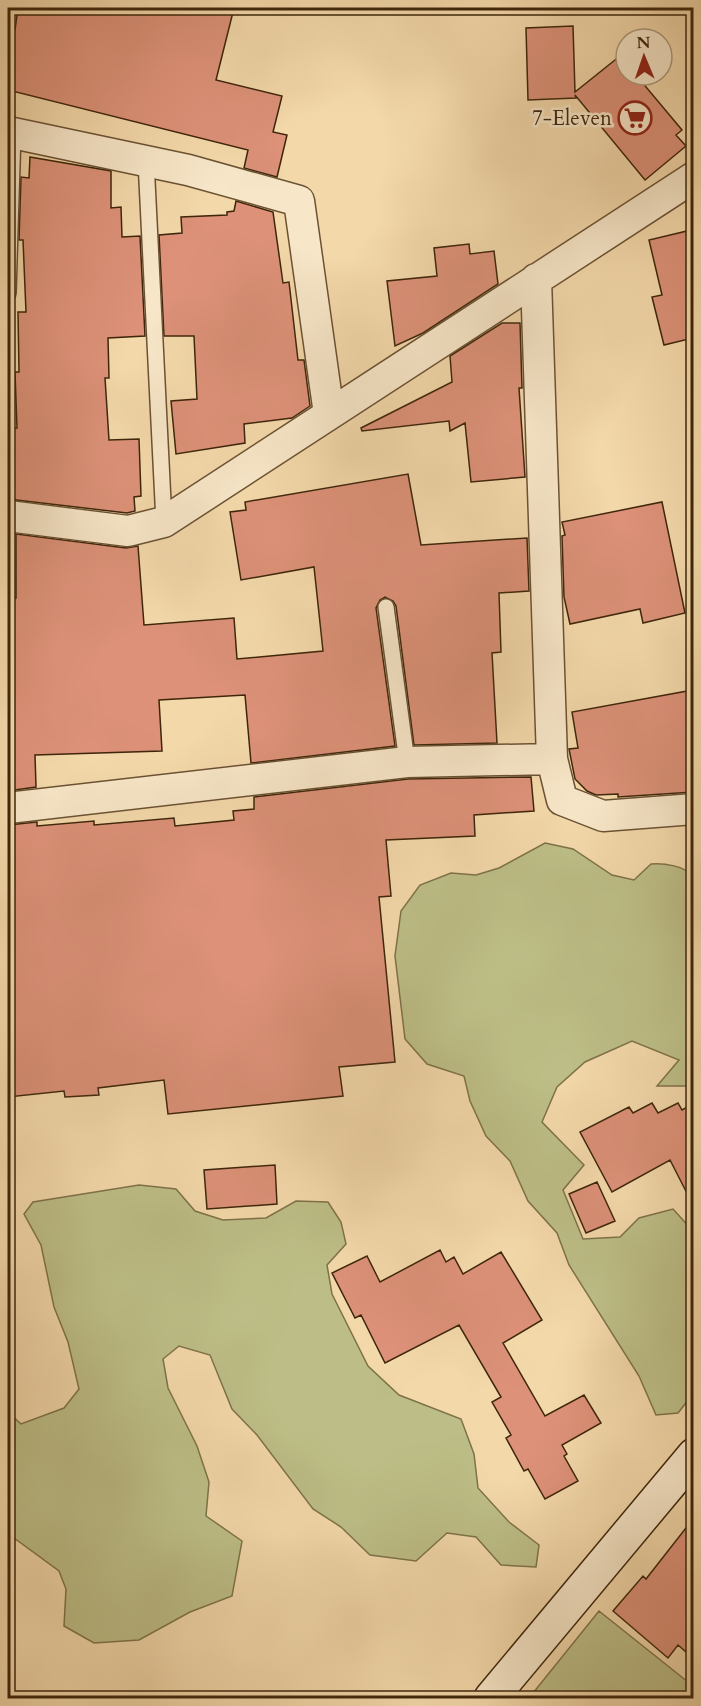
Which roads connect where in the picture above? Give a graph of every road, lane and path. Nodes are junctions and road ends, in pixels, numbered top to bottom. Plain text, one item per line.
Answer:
1 (10, 133) edge
2 (146, 161) junction
3 (693, 177) edge
4 (536, 279) junction
5 (8, 293) edge
6 (329, 414) junction
7 (8, 516) edge
8 (164, 522) junction
9 (386, 608) dead end
10 (552, 759) junction
11 (407, 762) junction
12 (8, 808) edge
13 (693, 809) edge
14 (693, 1455) edge
15 (491, 1698) edge

1 - 2 street
1 - 5 lane
2 - 6 street
2 - 8 lane
3 - 4 street
4 - 6 street
4 - 10 street
6 - 8 street
7 - 8 street
9 - 11 lane
10 - 11 street
10 - 13 street
11 - 12 street
14 - 15 street

